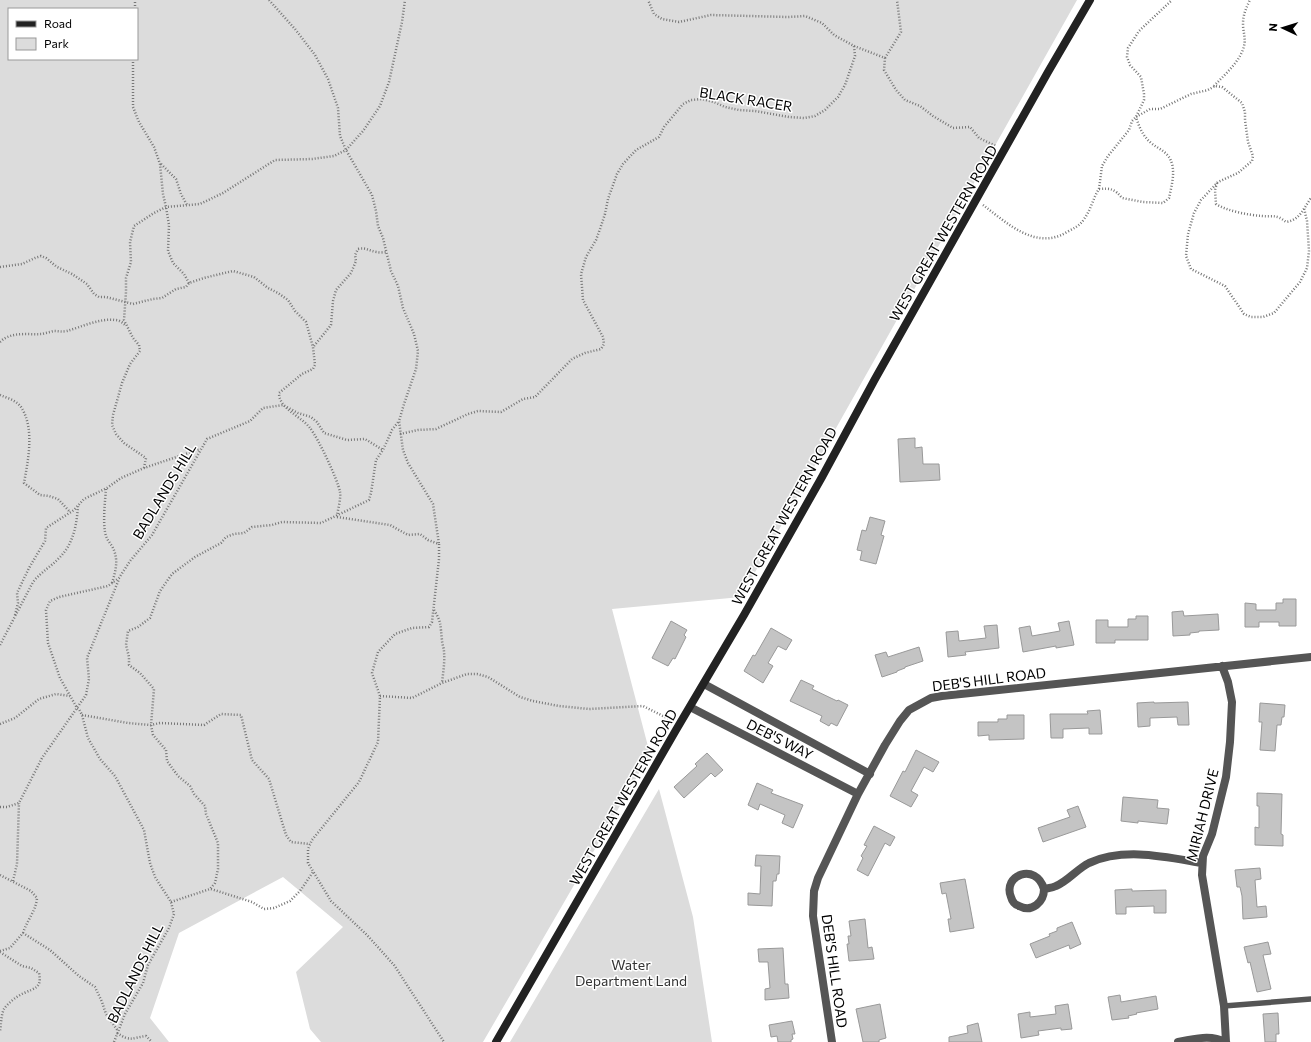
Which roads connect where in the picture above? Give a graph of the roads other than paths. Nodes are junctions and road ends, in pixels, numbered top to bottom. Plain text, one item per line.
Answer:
1 (1090, 0) edge
2 (1311, 657) edge
3 (1222, 666) junction
4 (704, 684) junction
5 (690, 707) junction
6 (870, 774) junction
7 (858, 794) junction
8 (1202, 862) junction
9 (1044, 889) junction
10 (1311, 998) edge
11 (1224, 1006) junction
12 (496, 1042) edge
13 (832, 1042) edge
14 (1178, 1042) edge
15 (1226, 1042) edge

1 - 4 street, WEST GREAT WESTERN ROAD
2 - 3 street, DEB'S HILL ROAD
3 - 6 street, DEB'S HILL ROAD
3 - 8 street, MIRIAH DRIVE
4 - 5 street, WEST GREAT WESTERN ROAD
4 - 6 street, DEB'S WAY
5 - 7 street, DEB'S WAY
5 - 12 street, WEST GREAT WESTERN ROAD
6 - 7 street, DEB'S HILL ROAD
7 - 13 street, DEB'S HILL ROAD
8 - 9 street
8 - 11 street, MIRIAH DRIVE
9 - 9 street
10 - 11 lane
11 - 15 street, MIRIAH DRIVE
14 - 15 street

